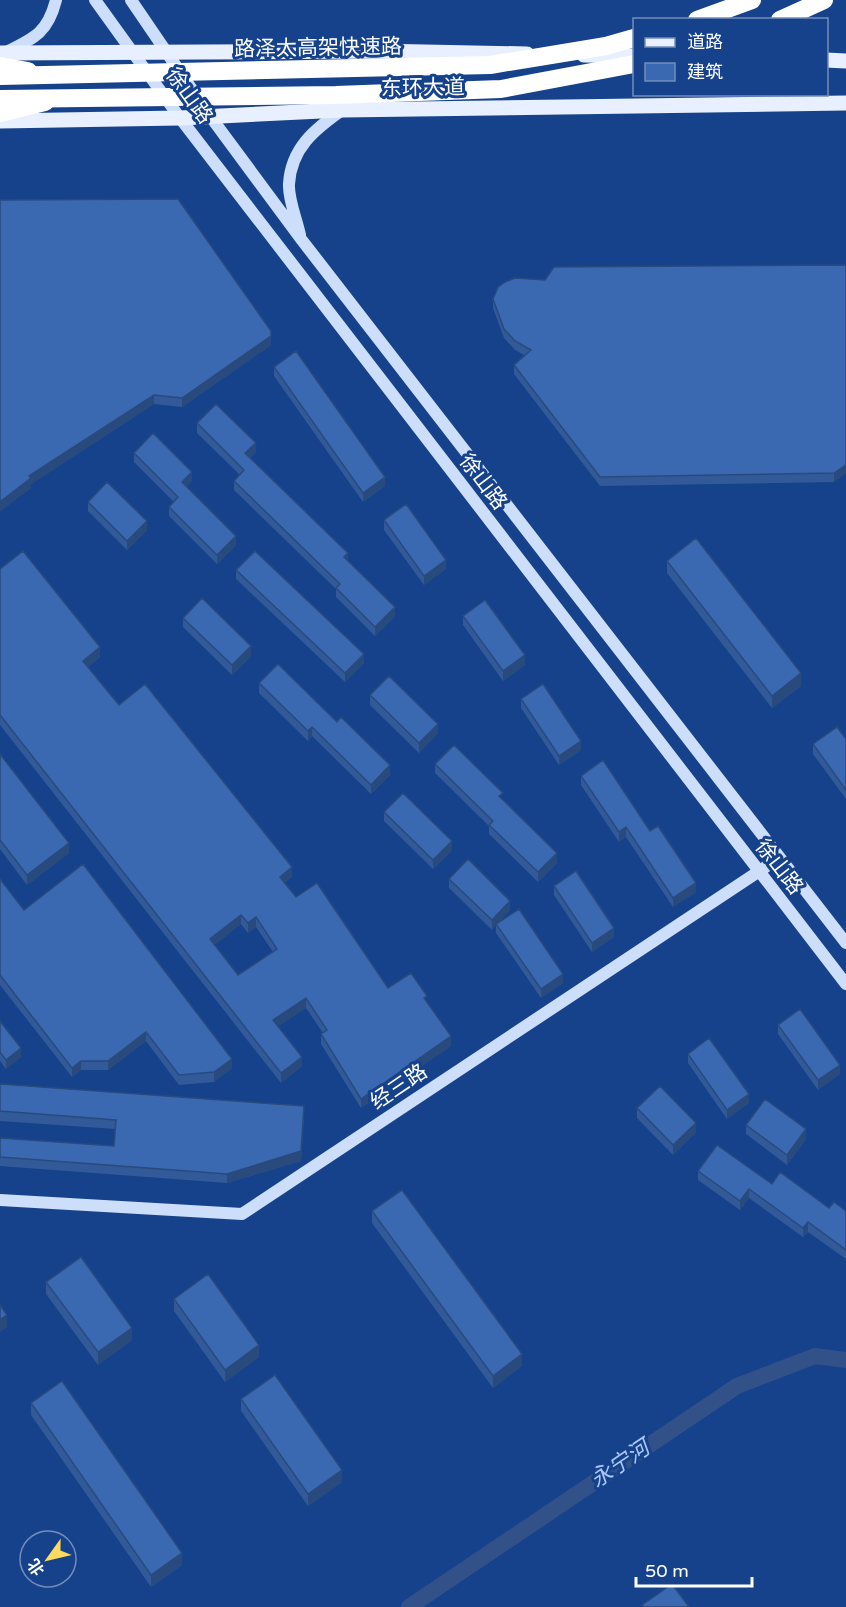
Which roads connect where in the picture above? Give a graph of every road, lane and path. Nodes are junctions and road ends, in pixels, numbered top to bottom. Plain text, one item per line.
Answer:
1 (56, 0) edge
2 (95, 0) edge
3 (131, 0) edge
4 (752, 0) edge
5 (824, 0) edge
6 (702, 18) edge
7 (784, 18) edge
8 (633, 38) edge
9 (133, 52) junction
10 (166, 53) junction
11 (633, 56) edge
12 (1, 58) edge
13 (828, 60) edge
14 (846, 61) edge
15 (633, 64) edge
16 (50, 75) junction
17 (0, 76) edge
18 (62, 98) junction
19 (0, 99) edge
20 (846, 103) edge
21 (342, 110) junction
22 (0, 113) edge
23 (210, 116) junction
24 (180, 118) junction
25 (0, 121) edge
26 (301, 239) junction
27 (779, 858) junction
28 (758, 872) junction
29 (846, 943) edge
30 (846, 984) edge
31 (0, 1200) edge

1 - 12 main road
2 - 9 main road, 徐山路
3 - 10 main road, 徐山路
4 - 6 highway
5 - 7 highway
8 - 16 highway, 路泽太高架快速路, bridge
9 - 10 main road, 东环大道
9 - 12 main road, 东环大道
9 - 24 main road, 徐山路
10 - 11 main road, 东环大道
10 - 23 main road, 徐山路
12 - 16 highway, bridge
13 - 14 main road
15 - 18 highway, bridge
16 - 17 highway, 路泽太高架快速路, bridge
18 - 19 highway, bridge
18 - 22 highway, bridge
20 - 21 main road, 东环大道
21 - 23 main road, 东环大道
21 - 26 main road
23 - 24 main road, 东环大道
23 - 26 main road, 徐山路
24 - 25 main road, 东环大道
24 - 28 main road, 徐山路
26 - 27 main road, 徐山路
27 - 28 main road, 经三路
27 - 29 main road, 徐山路
28 - 30 main road, 徐山路
28 - 31 main road, 经三路

